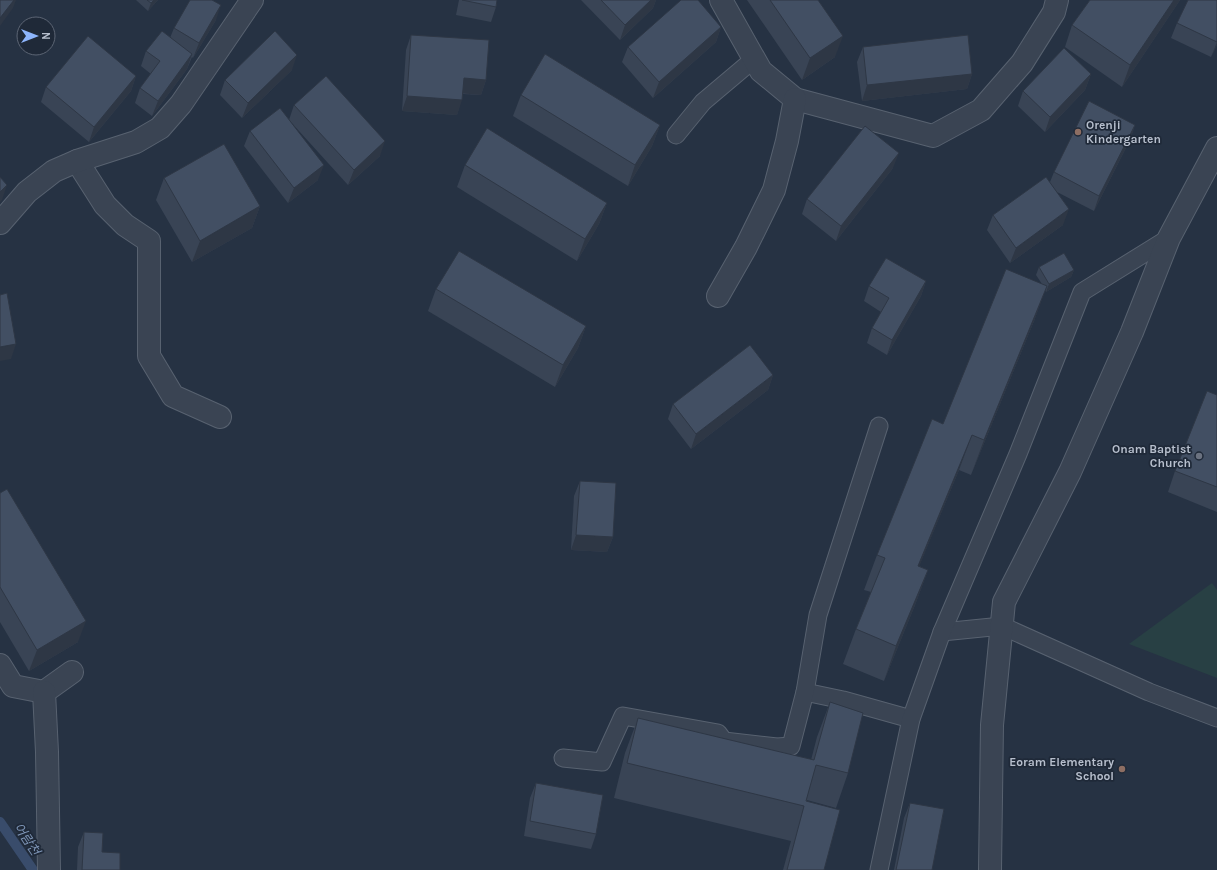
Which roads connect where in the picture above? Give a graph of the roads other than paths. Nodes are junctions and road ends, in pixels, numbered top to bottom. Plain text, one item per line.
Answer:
1 (252, 0) edge
2 (720, 0) edge
3 (1057, 0) edge
4 (754, 59) junction
5 (795, 99) junction
6 (676, 135) dead end
7 (1217, 148) edge
8 (77, 161) junction
9 (0, 223) edge
10 (1169, 238) junction
11 (718, 296) dead end
12 (220, 416) dead end
13 (879, 426) dead end
14 (1002, 626) junction
15 (942, 632) junction
16 (0, 665) edge
17 (72, 672) dead end
18 (44, 692) junction
19 (805, 692) junction
20 (1217, 718) edge
21 (911, 719) junction
22 (563, 758) dead end
23 (49, 870) edge
24 (879, 870) edge
25 (990, 870) edge

1 - 8 street
2 - 4 street
3 - 5 street
4 - 5 street
4 - 6 lane
5 - 11 street
7 - 10 street
8 - 9 street
8 - 12 street
10 - 14 street
10 - 15 lane
13 - 19 lane
14 - 15 lane
14 - 20 lane
14 - 25 street
15 - 21 lane
16 - 18 street
17 - 18 street
18 - 23 street
19 - 21 lane
19 - 22 lane
21 - 24 lane

